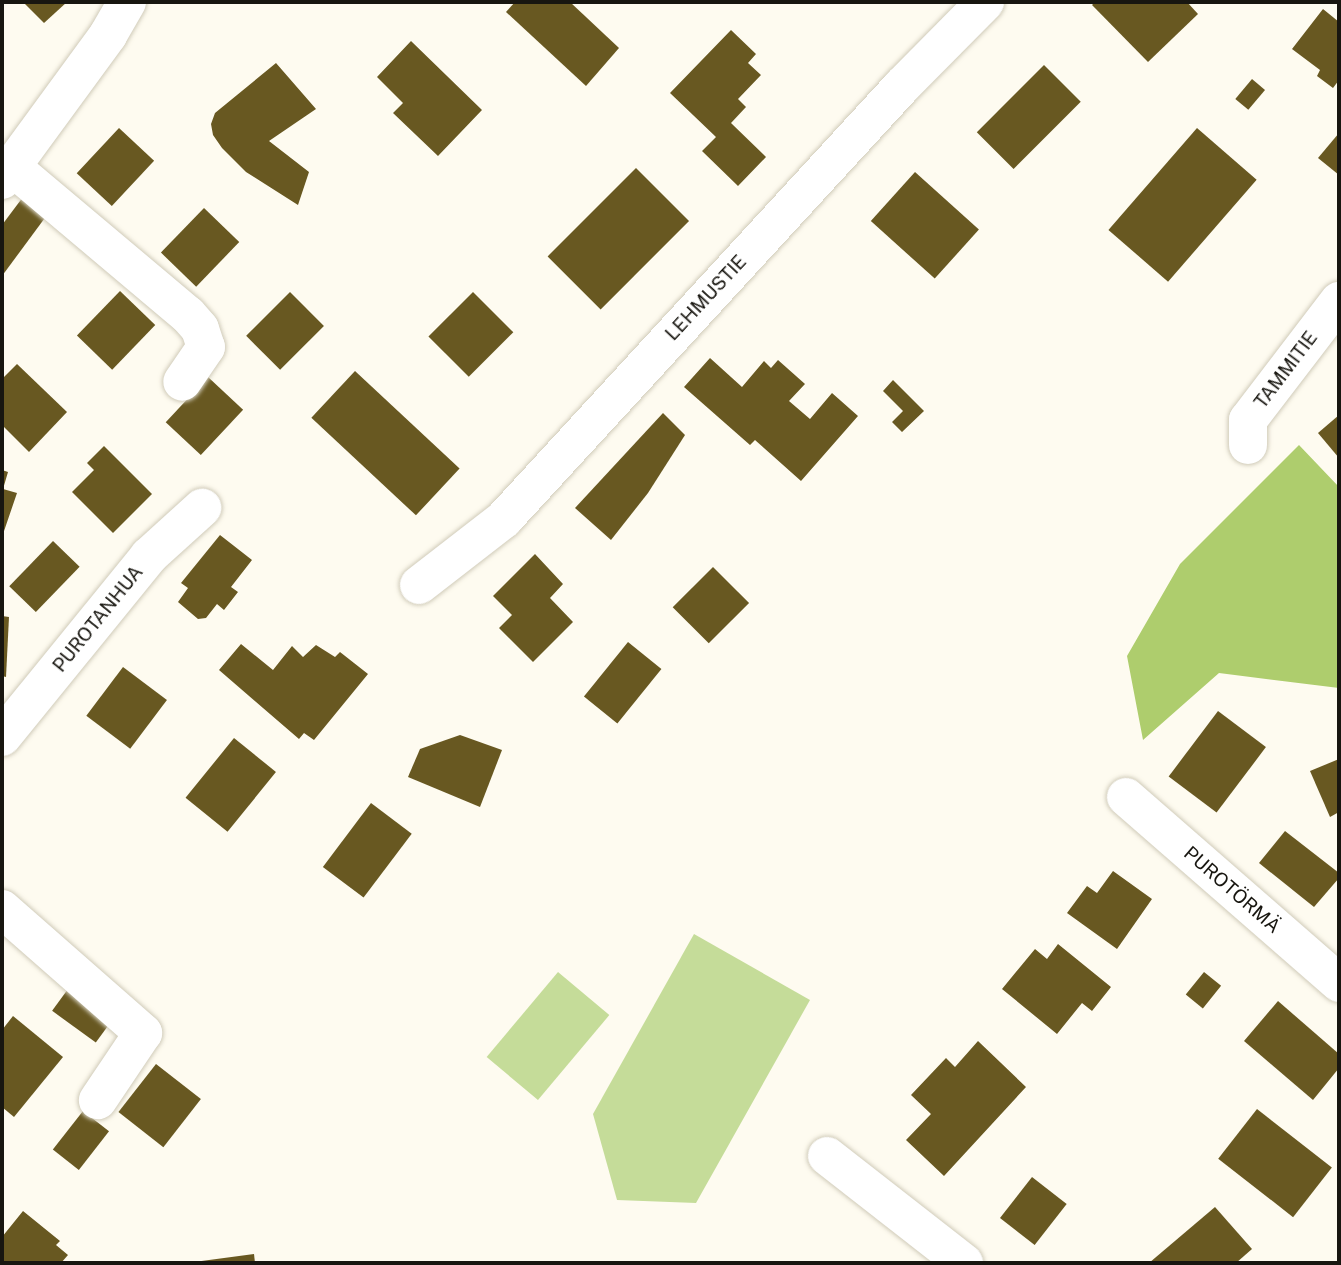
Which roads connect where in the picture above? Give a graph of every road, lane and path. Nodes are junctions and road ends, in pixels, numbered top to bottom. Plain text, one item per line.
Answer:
1 (127, 2) edge
2 (985, 2) edge
3 (7, 173) edge
4 (1339, 300) edge
5 (182, 382) dead end
6 (1248, 445) dead end
7 (202, 508) dead end
8 (419, 585) dead end
9 (2, 737) edge
10 (1126, 797) dead end
11 (2, 909) edge
12 (1339, 983) edge
13 (98, 1100) dead end
14 (827, 1156) dead end
15 (964, 1263) edge

1 - 3 street
2 - 8 street, LEHMUSTIE
3 - 5 street
4 - 6 street, TAMMITIE
7 - 9 street, PUROTANHUA
10 - 12 street, PUROTÖRMÄ
11 - 13 street
14 - 15 street

